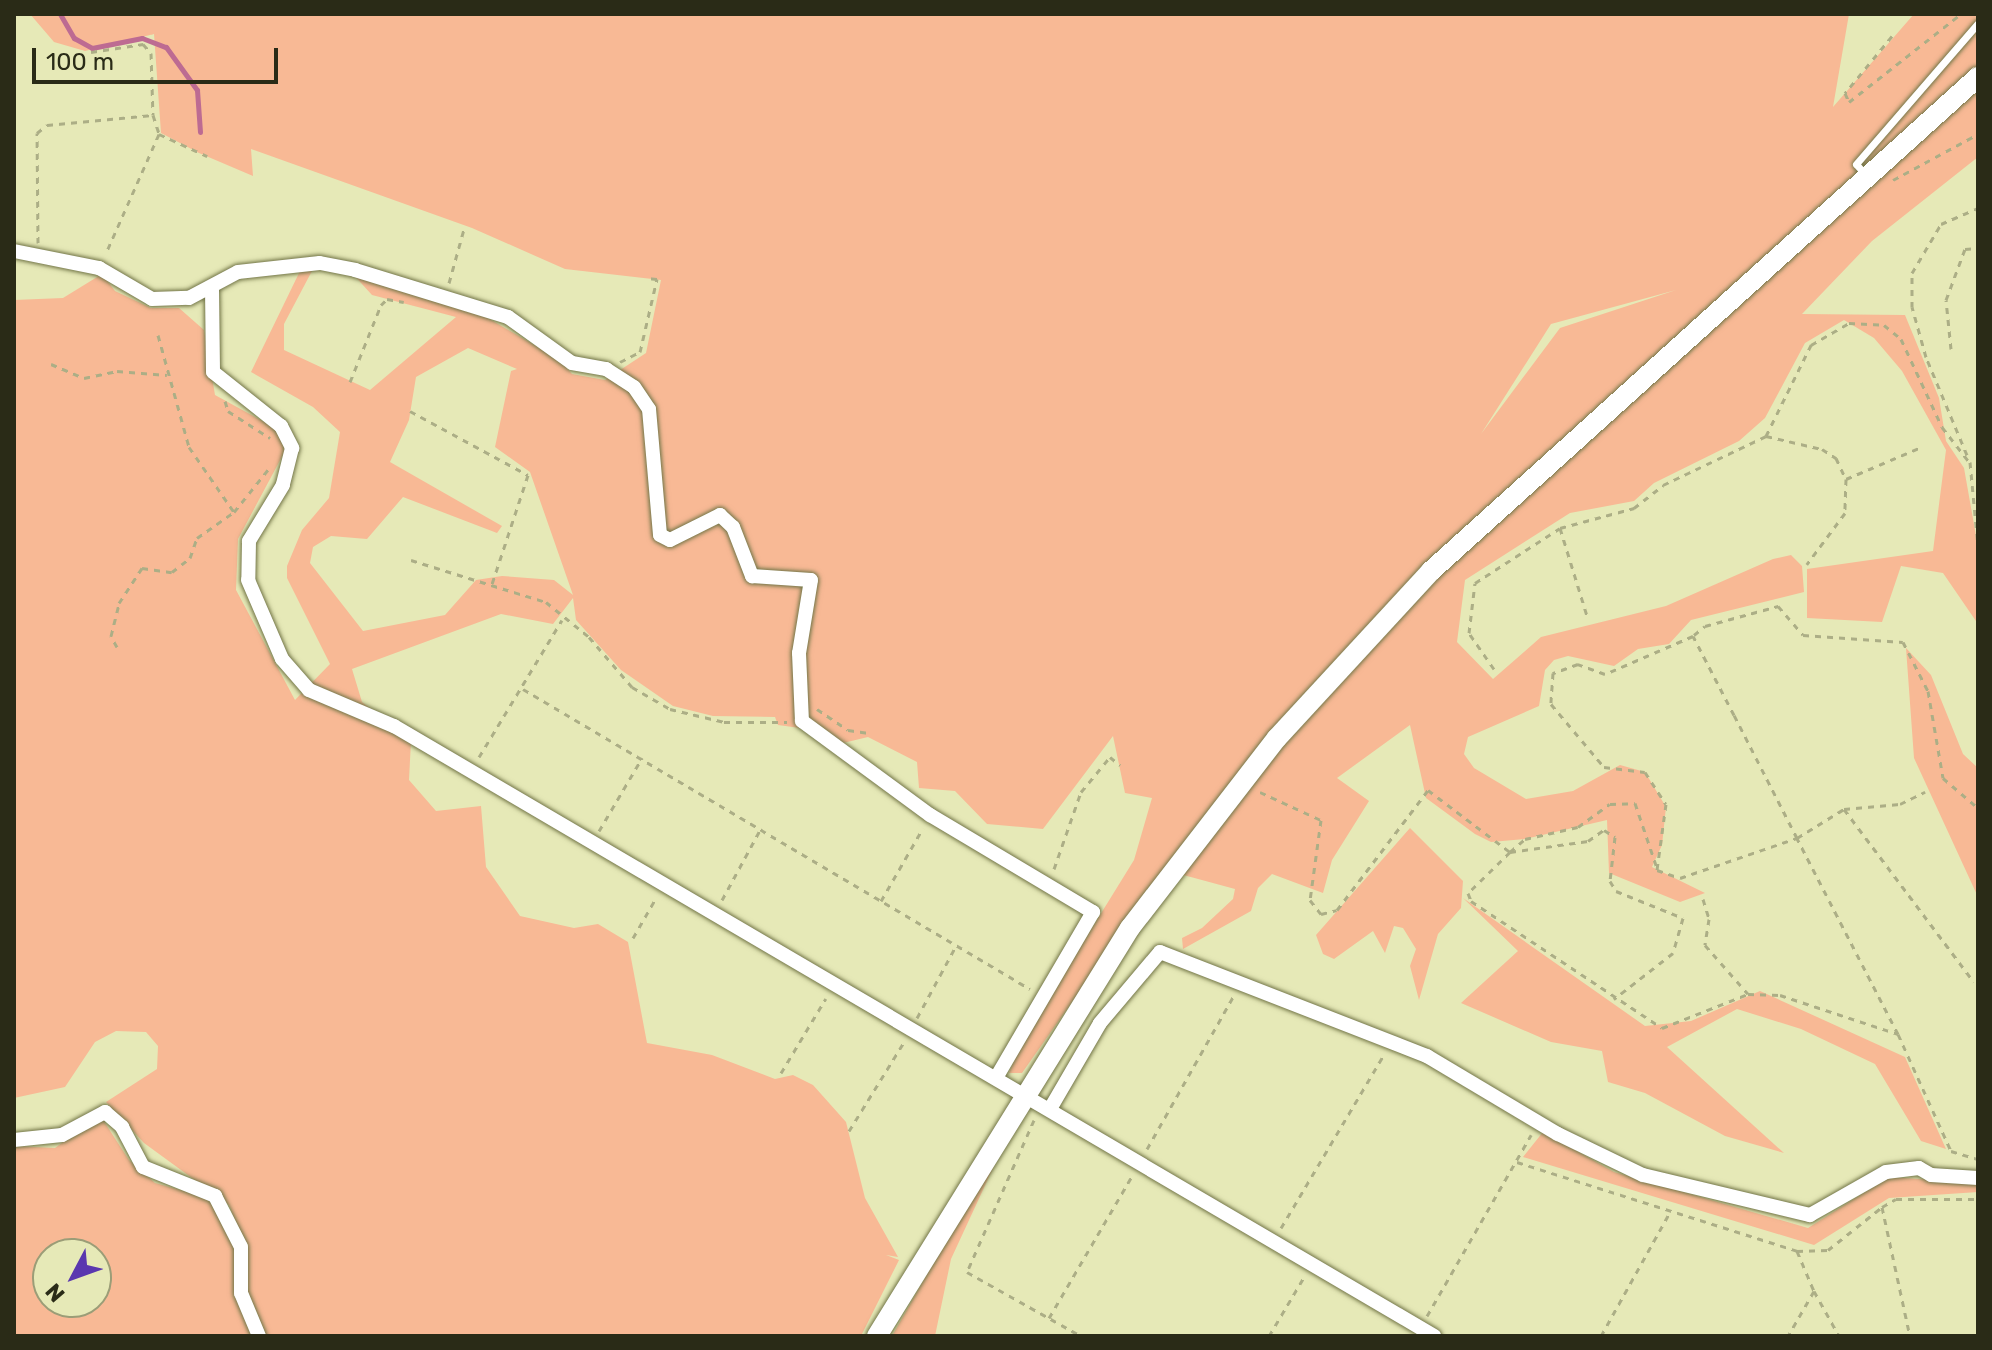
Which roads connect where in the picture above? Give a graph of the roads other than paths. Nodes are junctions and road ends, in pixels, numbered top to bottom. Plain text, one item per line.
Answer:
1 (1978, 23) edge
2 (1978, 77) edge
3 (1866, 176) junction
4 (14, 251) edge
5 (212, 289) junction
6 (996, 1078) junction
7 (1038, 1103) junction
8 (14, 1140) edge
9 (1978, 1178) edge
10 (259, 1336) edge
11 (877, 1336) edge
12 (1434, 1336) edge

1 - 3 lane
2 - 3 street
3 - 7 street
4 - 5 street
5 - 6 street
5 - 6 street
6 - 7 street
7 - 9 street
7 - 11 street
7 - 12 street
8 - 10 street

